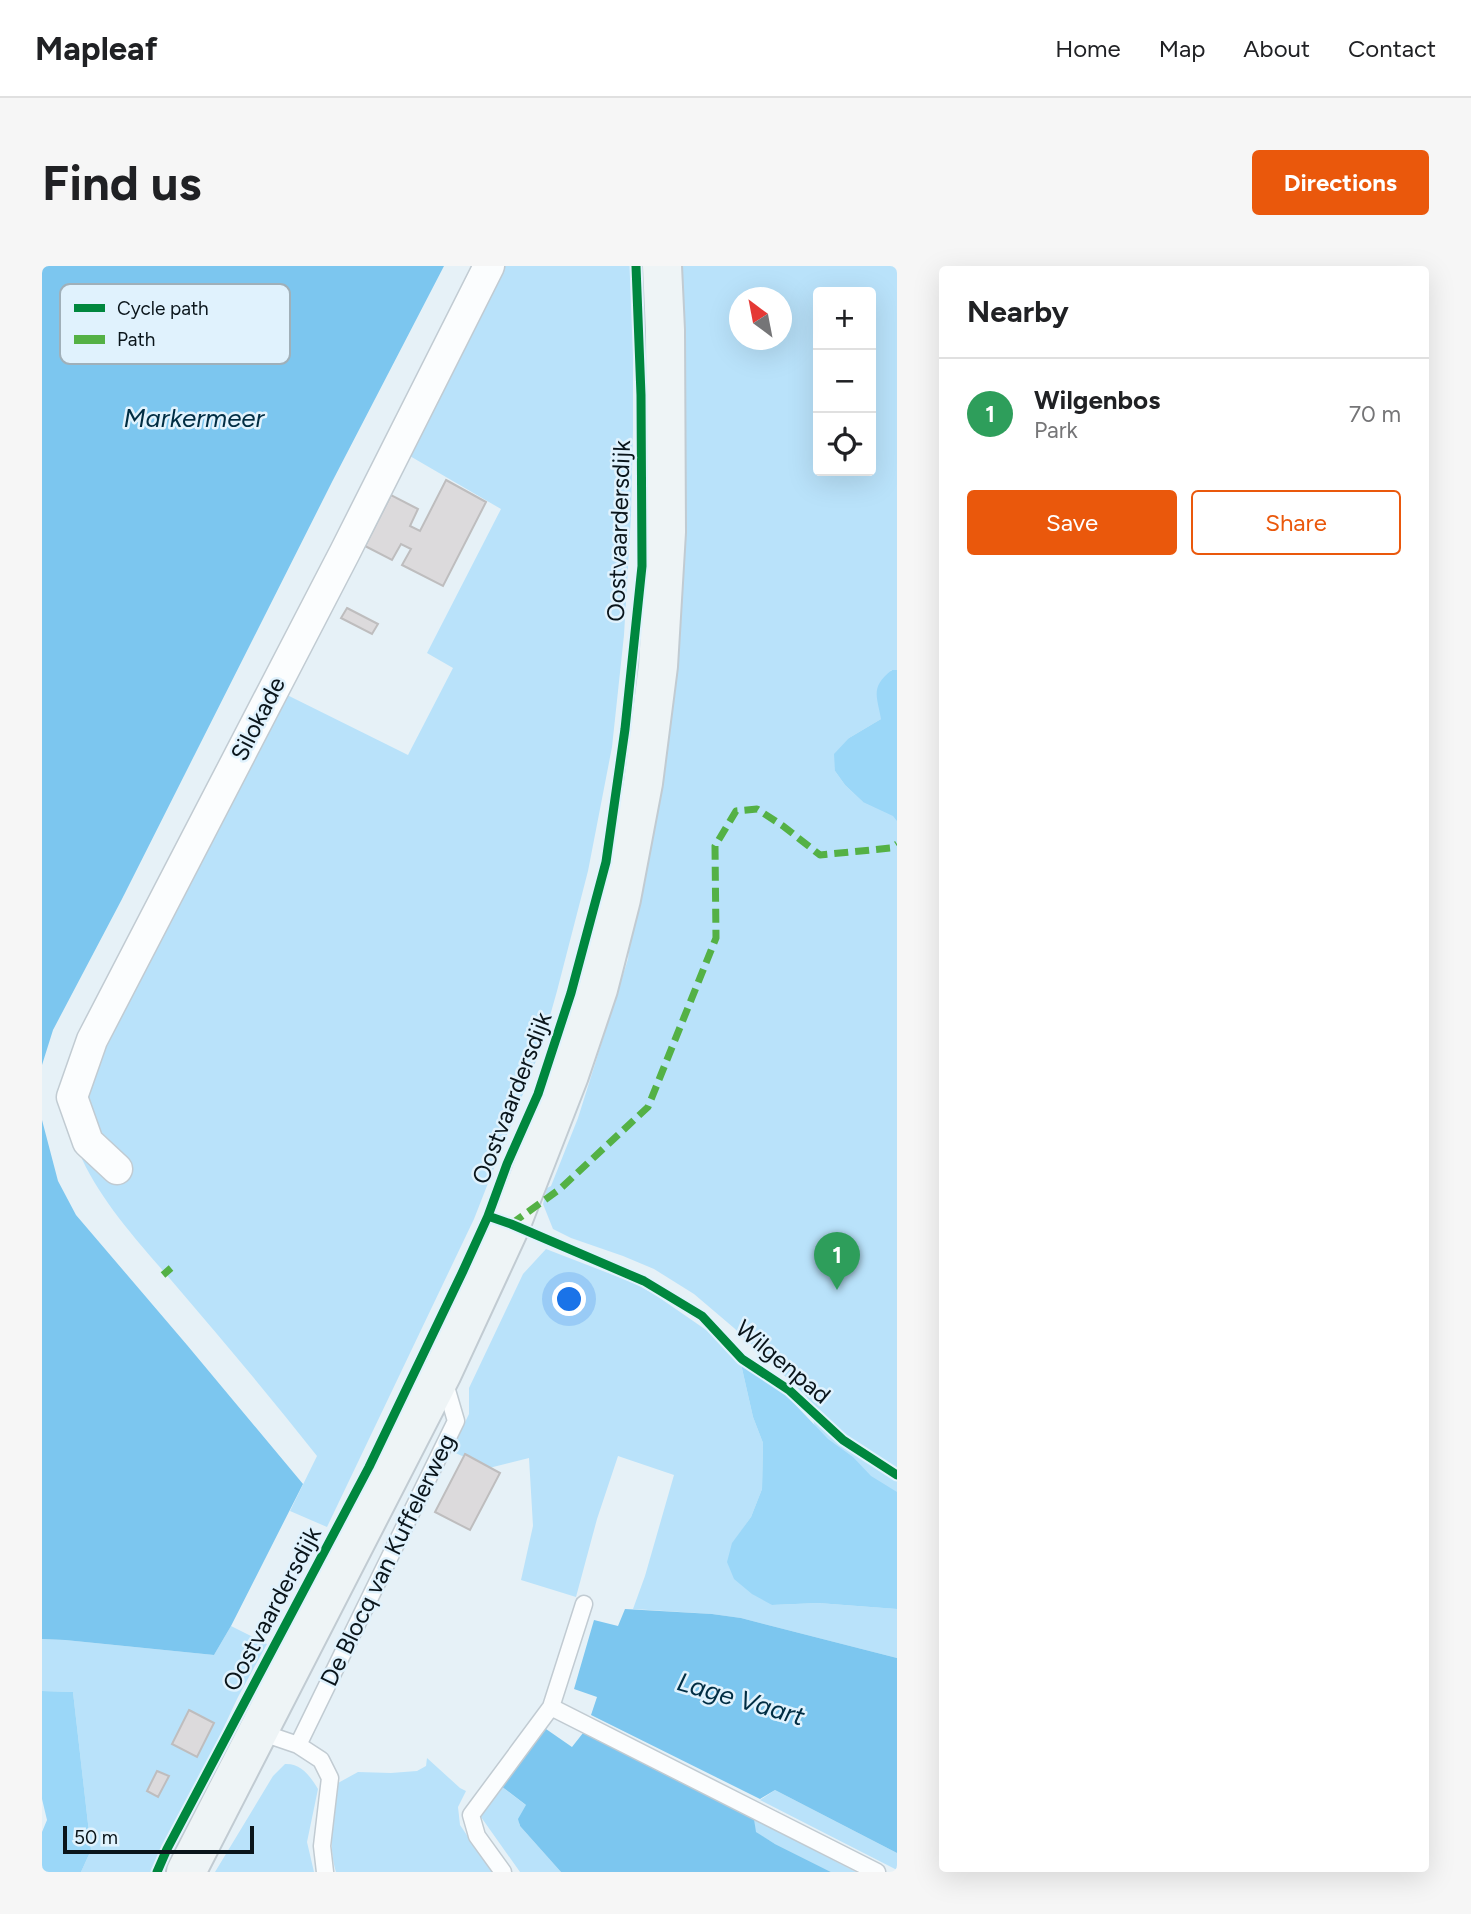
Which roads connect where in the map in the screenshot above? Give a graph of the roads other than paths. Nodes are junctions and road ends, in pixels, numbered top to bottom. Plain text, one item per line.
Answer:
1 (489, 266) edge
2 (662, 266) edge
3 (117, 1169) dead end
4 (442, 1373) junction
5 (584, 1604) dead end
6 (551, 1707) junction
7 (257, 1731) junction
8 (298, 1745) junction
9 (186, 1872) edge
10 (325, 1872) edge
11 (503, 1872) edge
12 (877, 1872) edge

1 - 3 street, Silokade
2 - 4 main road, Oostvaardersdijk
4 - 7 main road, Oostvaardersdijk
4 - 8 lane, De Blocq van Kuffelerweg
5 - 6 lane
6 - 11 lane
6 - 12 lane
7 - 8 lane
7 - 9 main road, Oostvaardersdijk
8 - 10 lane

